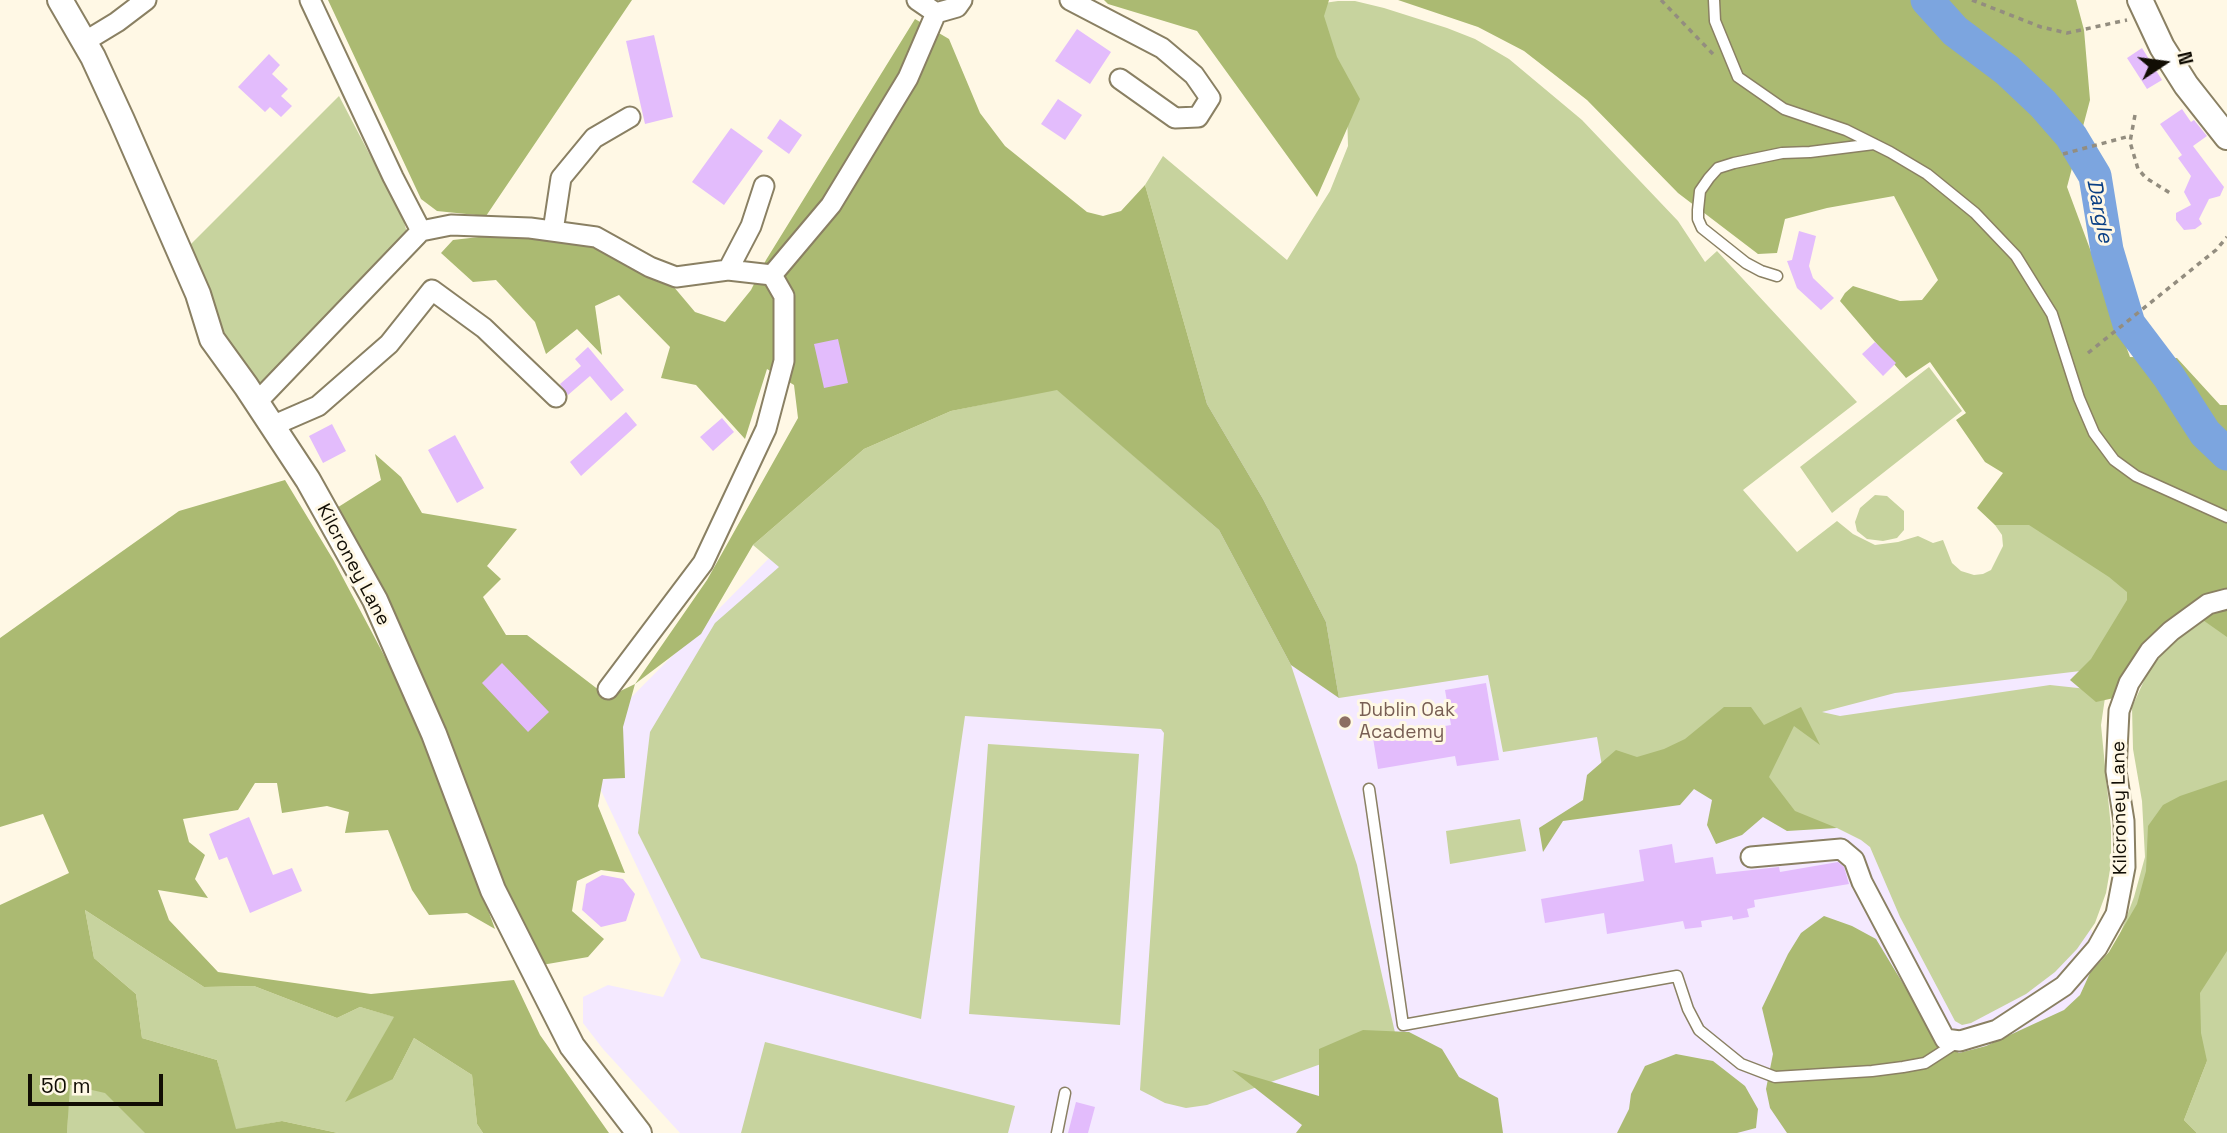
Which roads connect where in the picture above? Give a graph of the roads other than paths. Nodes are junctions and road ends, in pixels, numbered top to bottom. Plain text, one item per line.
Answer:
1 (60, 0) edge
2 (146, 0) edge
3 (310, 0) edge
4 (917, 0) edge
5 (962, 0) edge
6 (1070, 0) edge
7 (1714, 0) edge
8 (2143, 9) edge
9 (936, 13) junction
10 (84, 42) junction
11 (1120, 79) dead end
12 (630, 117) dead end
13 (2227, 137) edge
14 (1874, 144) junction
15 (764, 186) dead end
16 (421, 231) junction
17 (553, 231) junction
18 (728, 270) junction
19 (772, 275) junction
20 (1777, 276) dead end
21 (556, 397) dead end
22 (257, 402) junction
23 (272, 426) junction
24 (2227, 517) edge
25 (2227, 599) edge
26 (608, 689) dead end
27 (1369, 789) dead end
28 (1751, 857) dead end
29 (1960, 1041) junction
30 (1065, 1093) dead end
31 (639, 1133) edge
32 (1057, 1133) edge

1 - 10 street, Kilcroney Lane
2 - 10 street
3 - 16 street
4 - 9 street
5 - 9 street
6 - 11 street
7 - 14 lane
8 - 13 street
9 - 19 street
10 - 22 street, Kilcroney Lane
12 - 17 street
14 - 20 lane
14 - 24 lane
15 - 18 street
16 - 17 street
16 - 22 street
17 - 18 street
18 - 19 street
19 - 26 street
21 - 23 street
22 - 23 street, Kilcroney Lane
23 - 31 street, Kilcroney Lane
25 - 29 street, Kilcroney Lane
27 - 29 lane
28 - 29 street
30 - 32 lane

